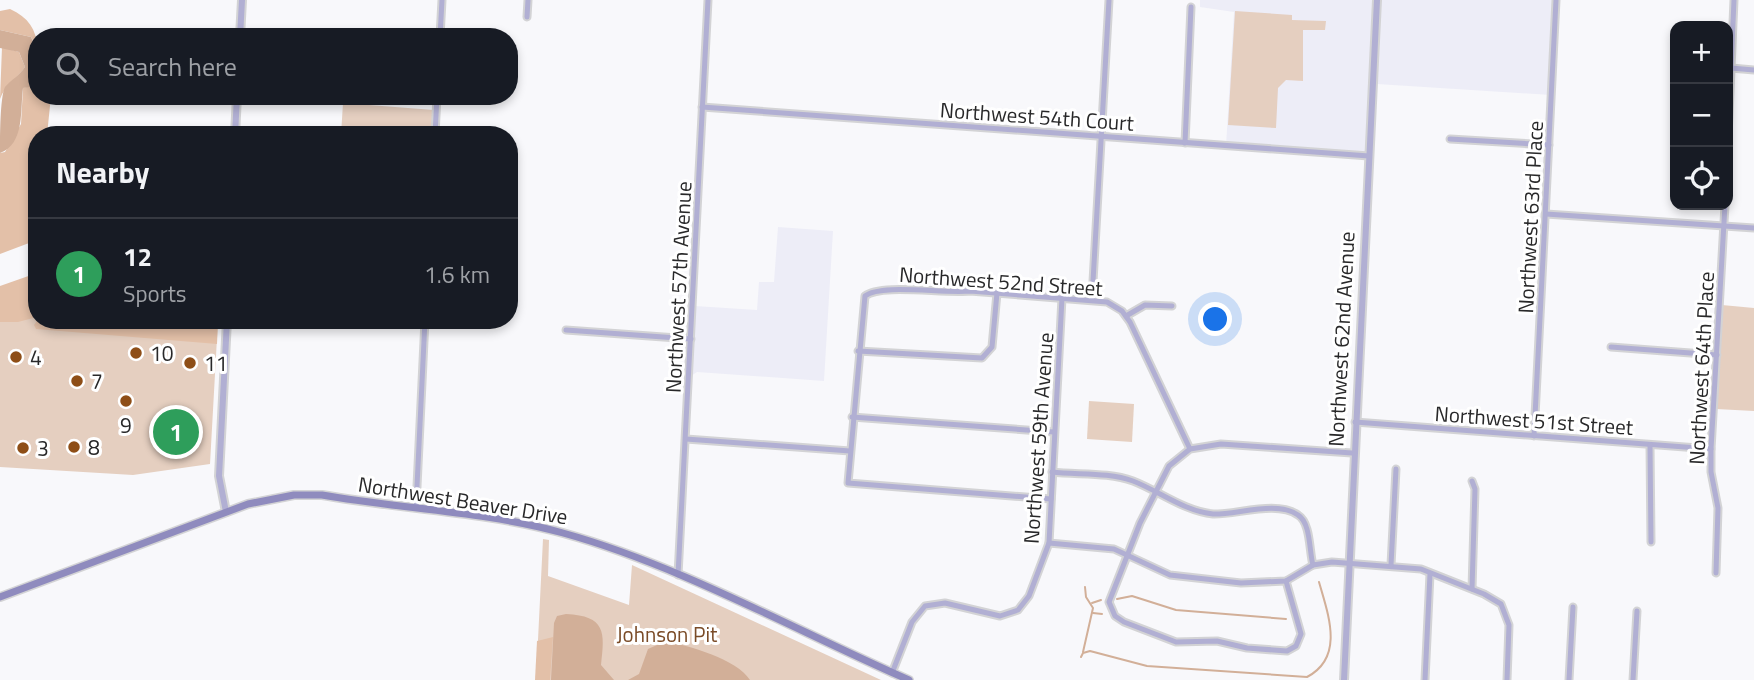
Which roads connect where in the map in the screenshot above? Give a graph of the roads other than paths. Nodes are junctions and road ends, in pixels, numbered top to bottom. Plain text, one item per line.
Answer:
1 (242, 0) edge
2 (442, 0) edge
3 (528, 0) edge
4 (708, 0) edge
5 (1109, 0) edge
6 (1377, 0) edge
7 (1556, 0) edge
8 (1734, 0) edge
9 (1191, 8) dead end
10 (527, 17) dead end
11 (1733, 23) edge
12 (240, 28) edge
13 (440, 28) edge
14 (1733, 68) edge
15 (1754, 70) edge
16 (237, 105) edge
17 (437, 105) edge
18 (702, 107) junction
19 (235, 126) edge
20 (435, 126) edge
21 (1102, 136) junction
22 (1450, 139) dead end
23 (1185, 143) junction
24 (1549, 145) junction
25 (1369, 156) junction
26 (1725, 210) edge
27 (1546, 214) junction
28 (1724, 226) junction
29 (1754, 228) edge
30 (997, 293) junction
31 (1062, 298) junction
32 (1092, 299) junction
33 (1172, 306) dead end
34 (1126, 316) junction
35 (227, 329) edge
36 (425, 329) edge
37 (566, 330) dead end
38 (691, 339) junction
39 (1611, 347) dead end
40 (858, 351) junction
41 (1717, 355) junction
42 (852, 417) junction
43 (1355, 422) junction
44 (1054, 432) junction
45 (1534, 436) junction
46 (686, 439) junction
47 (1650, 445) junction
48 (1190, 449) junction
49 (1711, 449) junction
50 (850, 451) junction
51 (1352, 453) junction
52 (1396, 469) dead end
53 (1052, 472) junction
54 (1472, 481) dead end
55 (1156, 492) junction
56 (1051, 499) junction
57 (416, 507) junction
58 (226, 512) junction
59 (1651, 542) dead end
60 (1049, 543) junction
61 (1128, 553) junction
62 (1349, 561) junction
63 (1313, 565) junction
64 (1391, 565) junction
65 (1716, 573) dead end
66 (1430, 574) junction
67 (678, 575) junction
68 (1286, 581) junction
69 (1472, 589) junction
70 (0, 597) edge
71 (1573, 607) dead end
72 (1637, 611) dead end
73 (892, 673) junction
74 (909, 680) edge
75 (1344, 680) edge
76 (1425, 680) edge
77 (1507, 680) edge
78 (1569, 680) edge
79 (1633, 680) edge

1 - 12 street
2 - 13 street
3 - 10 street
4 - 18 street, Northwest 57th Avenue
5 - 21 street
6 - 25 street, Northwest 62nd Avenue
7 - 24 street, Northwest 63rd Place
8 - 11 street
9 - 23 street
14 - 15 street
16 - 19 street
17 - 20 street
18 - 21 street, Northwest 54th Court
18 - 38 street, Northwest 57th Avenue
21 - 23 street, Northwest 54th Court
21 - 32 street
22 - 24 street
23 - 25 street, Northwest 54th Court
24 - 27 street, Northwest 63rd Place
25 - 43 street, Northwest 62nd Avenue
26 - 28 street, Northwest 64th Place
27 - 28 street
27 - 45 street, Northwest 63rd Place
28 - 29 street
28 - 41 street, Northwest 64th Place
30 - 31 street, Northwest 52nd Street
30 - 40 street, Northwest 52nd Street
30 - 40 street
31 - 32 street, Northwest 52nd Street
31 - 44 street, Northwest 59th Avenue
32 - 34 street, Northwest 52nd Street
33 - 34 street, Northwest 52nd Street
34 - 48 street
35 - 58 street
36 - 57 street
37 - 38 street
38 - 46 street, Northwest 57th Avenue
39 - 41 street
40 - 42 street
41 - 49 street, Northwest 64th Place
42 - 44 street
42 - 50 street
43 - 45 street, Northwest 51st Street
43 - 51 street, Northwest 62nd Avenue
44 - 53 street, Northwest 59th Avenue
45 - 47 street, Northwest 51st Street
46 - 50 street
46 - 67 street, Northwest 57th Avenue
47 - 49 street, Northwest 51st Street
47 - 59 street
48 - 51 street
48 - 55 street
49 - 65 street, Northwest 64th Place
50 - 56 street
51 - 62 street, Northwest 62nd Avenue
52 - 64 street
53 - 55 street
53 - 56 street, Northwest 59th Avenue
54 - 69 street
55 - 61 street
55 - 63 street
56 - 60 street, Northwest 59th Avenue
57 - 58 main road, Northwest Beaver Drive
57 - 67 main road, Northwest Beaver Drive
58 - 70 main road, Northwest Beaver Drive
60 - 61 street
60 - 73 street, Northwest 59th Avenue
61 - 68 street
61 - 68 street
62 - 63 street
62 - 64 street
62 - 75 street, Northwest 62nd Avenue
63 - 68 street
64 - 66 street
66 - 69 street
66 - 76 street
67 - 73 main road, Northwest Beaver Drive
69 - 77 street
71 - 78 street
72 - 79 street
73 - 74 main road, Northwest Beaver Drive

